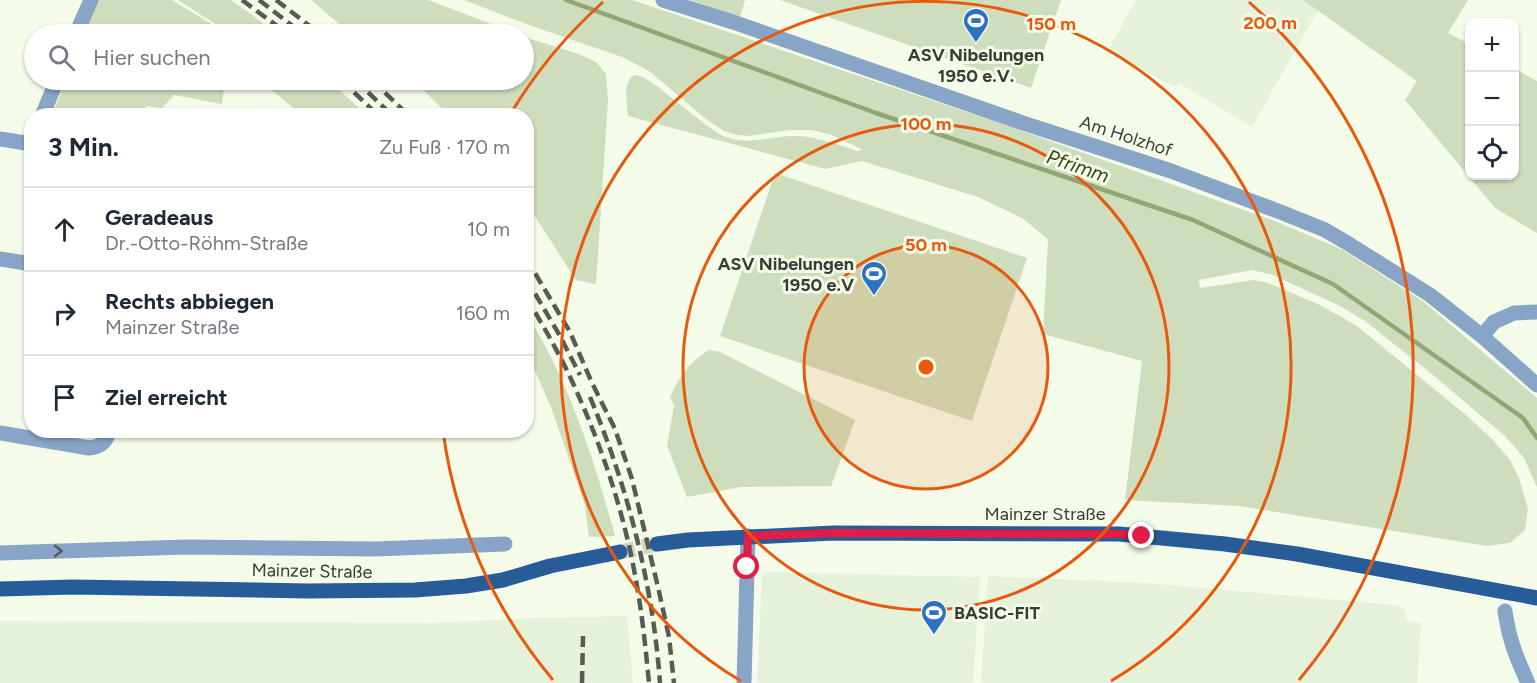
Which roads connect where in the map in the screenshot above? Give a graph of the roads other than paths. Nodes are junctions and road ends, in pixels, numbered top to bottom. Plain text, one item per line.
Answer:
1 (91, 0) edge
2 (663, 0) edge
3 (80, 24) edge
4 (53, 90) edge
5 (45, 108) edge
6 (0, 139) edge
7 (24, 143) edge
8 (0, 259) edge
9 (24, 263) edge
10 (1537, 312) edge
11 (1482, 336) junction
12 (1537, 385) edge
13 (0, 433) edge
14 (24, 437) edge
15 (30, 438) edge
16 (106, 438) edge
17 (748, 536) junction
18 (505, 544) dead end
19 (657, 544) tunnel mouth
20 (620, 552) tunnel mouth
21 (0, 553) edge
22 (0, 589) edge
23 (1537, 598) edge
24 (1505, 611) dead end
25 (744, 683) edge
26 (1528, 683) edge

1 - 3 street
2 - 11 street, Am Holzhof
4 - 5 street
6 - 7 street
8 - 9 street
10 - 11 street
11 - 12 street, Am Holzhof
13 - 14 street
15 - 16 street
17 - 19 main road, Mainzer Straße
17 - 23 main road, Mainzer Straße
17 - 25 street
21 -> 18 street, Mainzer Straße
20 - 22 main road, Mainzer Straße
24 - 26 street

